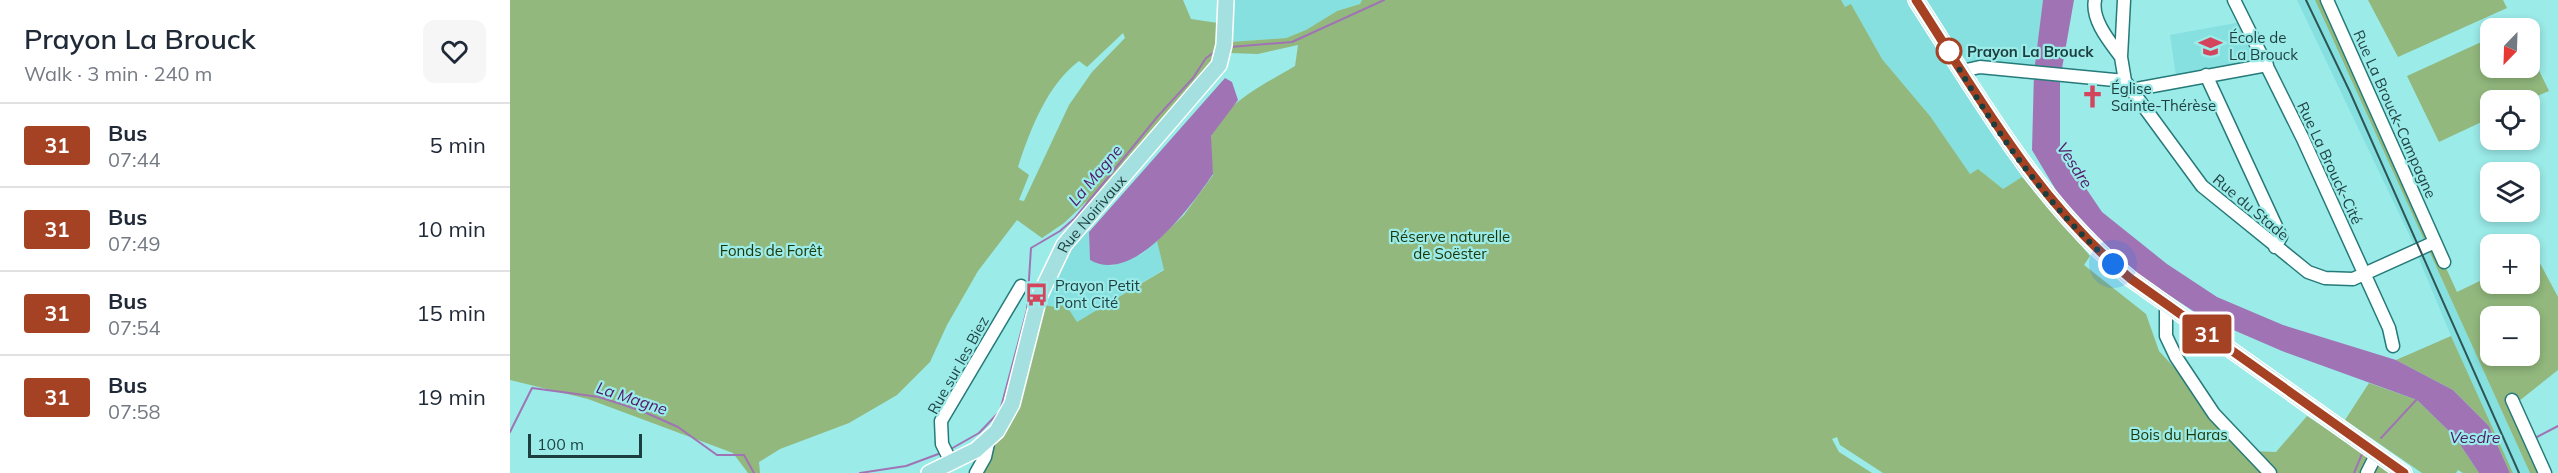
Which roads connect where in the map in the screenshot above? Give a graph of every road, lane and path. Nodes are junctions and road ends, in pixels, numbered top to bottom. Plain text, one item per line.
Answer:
1 (1226, 0) edge
2 (1916, 0) edge
3 (2095, 0) edge
4 (2124, 0) edge
5 (2234, 0) edge
6 (2327, 0) edge
7 (2121, 57) junction
8 (2267, 65) junction
9 (1962, 71) junction
10 (2206, 75) junction
11 (2128, 85) junction
12 (2435, 242) junction
13 (2275, 247) junction
14 (2444, 262) dead end
15 (2365, 274) junction
16 (1022, 286) dead end
17 (2166, 304) junction
18 (2393, 346) dead end
19 (2512, 400) dead end
20 (988, 439) junction
21 (2377, 453) junction
22 (946, 454) junction
23 (928, 473) edge
24 (976, 473) edge
25 (2270, 473) edge
26 (2367, 473) edge
27 (2404, 473) edge
28 (2545, 473) edge

1 - 20 main road, Rue Noirivaux
2 - 9 main road
3 - 7 street
4 - 7 street
5 - 8 street, Rue La Brouck-Cité
6 - 12 street, Rue La Brouck-Campagne
7 - 11 street
8 - 10 street
8 - 15 street, Rue La Brouck-Cité
9 - 11 street
9 - 17 main road
10 - 11 street
10 - 13 street
11 - 13 street, Rue du Stade
12 - 14 street, Rue La Brouck-Campagne
12 - 15 street
13 - 15 street, Rue du Stade
15 - 18 street, Rue La Brouck-Cité
16 - 22 street, Rue sur les Biez
17 - 21 main road
17 - 25 street
19 - 28 street
20 - 22 main road, Rue Noirivaux
20 - 24 street
21 - 26 street
21 - 27 main road
22 - 23 main road, Rue Noirivaux

